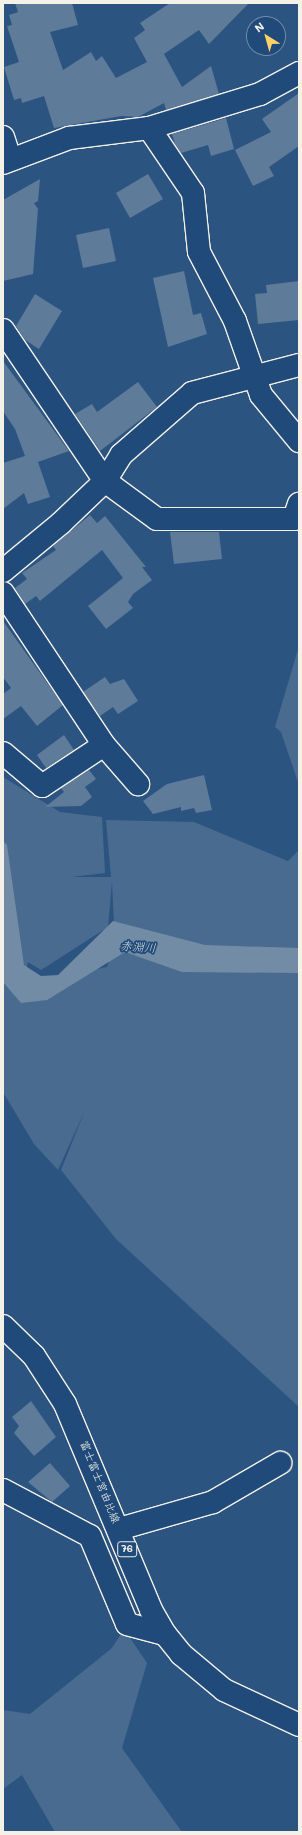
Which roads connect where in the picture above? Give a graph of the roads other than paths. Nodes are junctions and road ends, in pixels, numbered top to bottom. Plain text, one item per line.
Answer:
1 (299, 73) edge
2 (149, 128) junction
3 (3, 137) edge
4 (7, 161) edge
5 (3, 330) edge
6 (299, 365) edge
7 (257, 377) junction
8 (299, 441) edge
9 (105, 481) junction
10 (299, 504) edge
11 (3, 571) edge
12 (3, 593) edge
13 (104, 745) junction
14 (3, 753) edge
15 (138, 784) dead end
16 (3, 1326) edge
17 (280, 1463) dead end
18 (3, 1490) edge
19 (119, 1529) junction
20 (165, 1634) junction
21 (299, 1725) edge

1 - 2 street
2 - 4 street
2 - 7 street
3 - 4 street
5 - 9 street
6 - 7 street
7 - 8 street
7 - 9 street
9 - 10 street
9 - 11 street
12 - 13 street
13 - 14 street
13 - 15 street
16 - 19 street, 富士富士宮由比線 / 76
17 - 19 street
18 - 20 street
19 - 20 street, 富士富士宮由比線 / 76
20 - 21 street, 富士富士宮由比線 / 76

